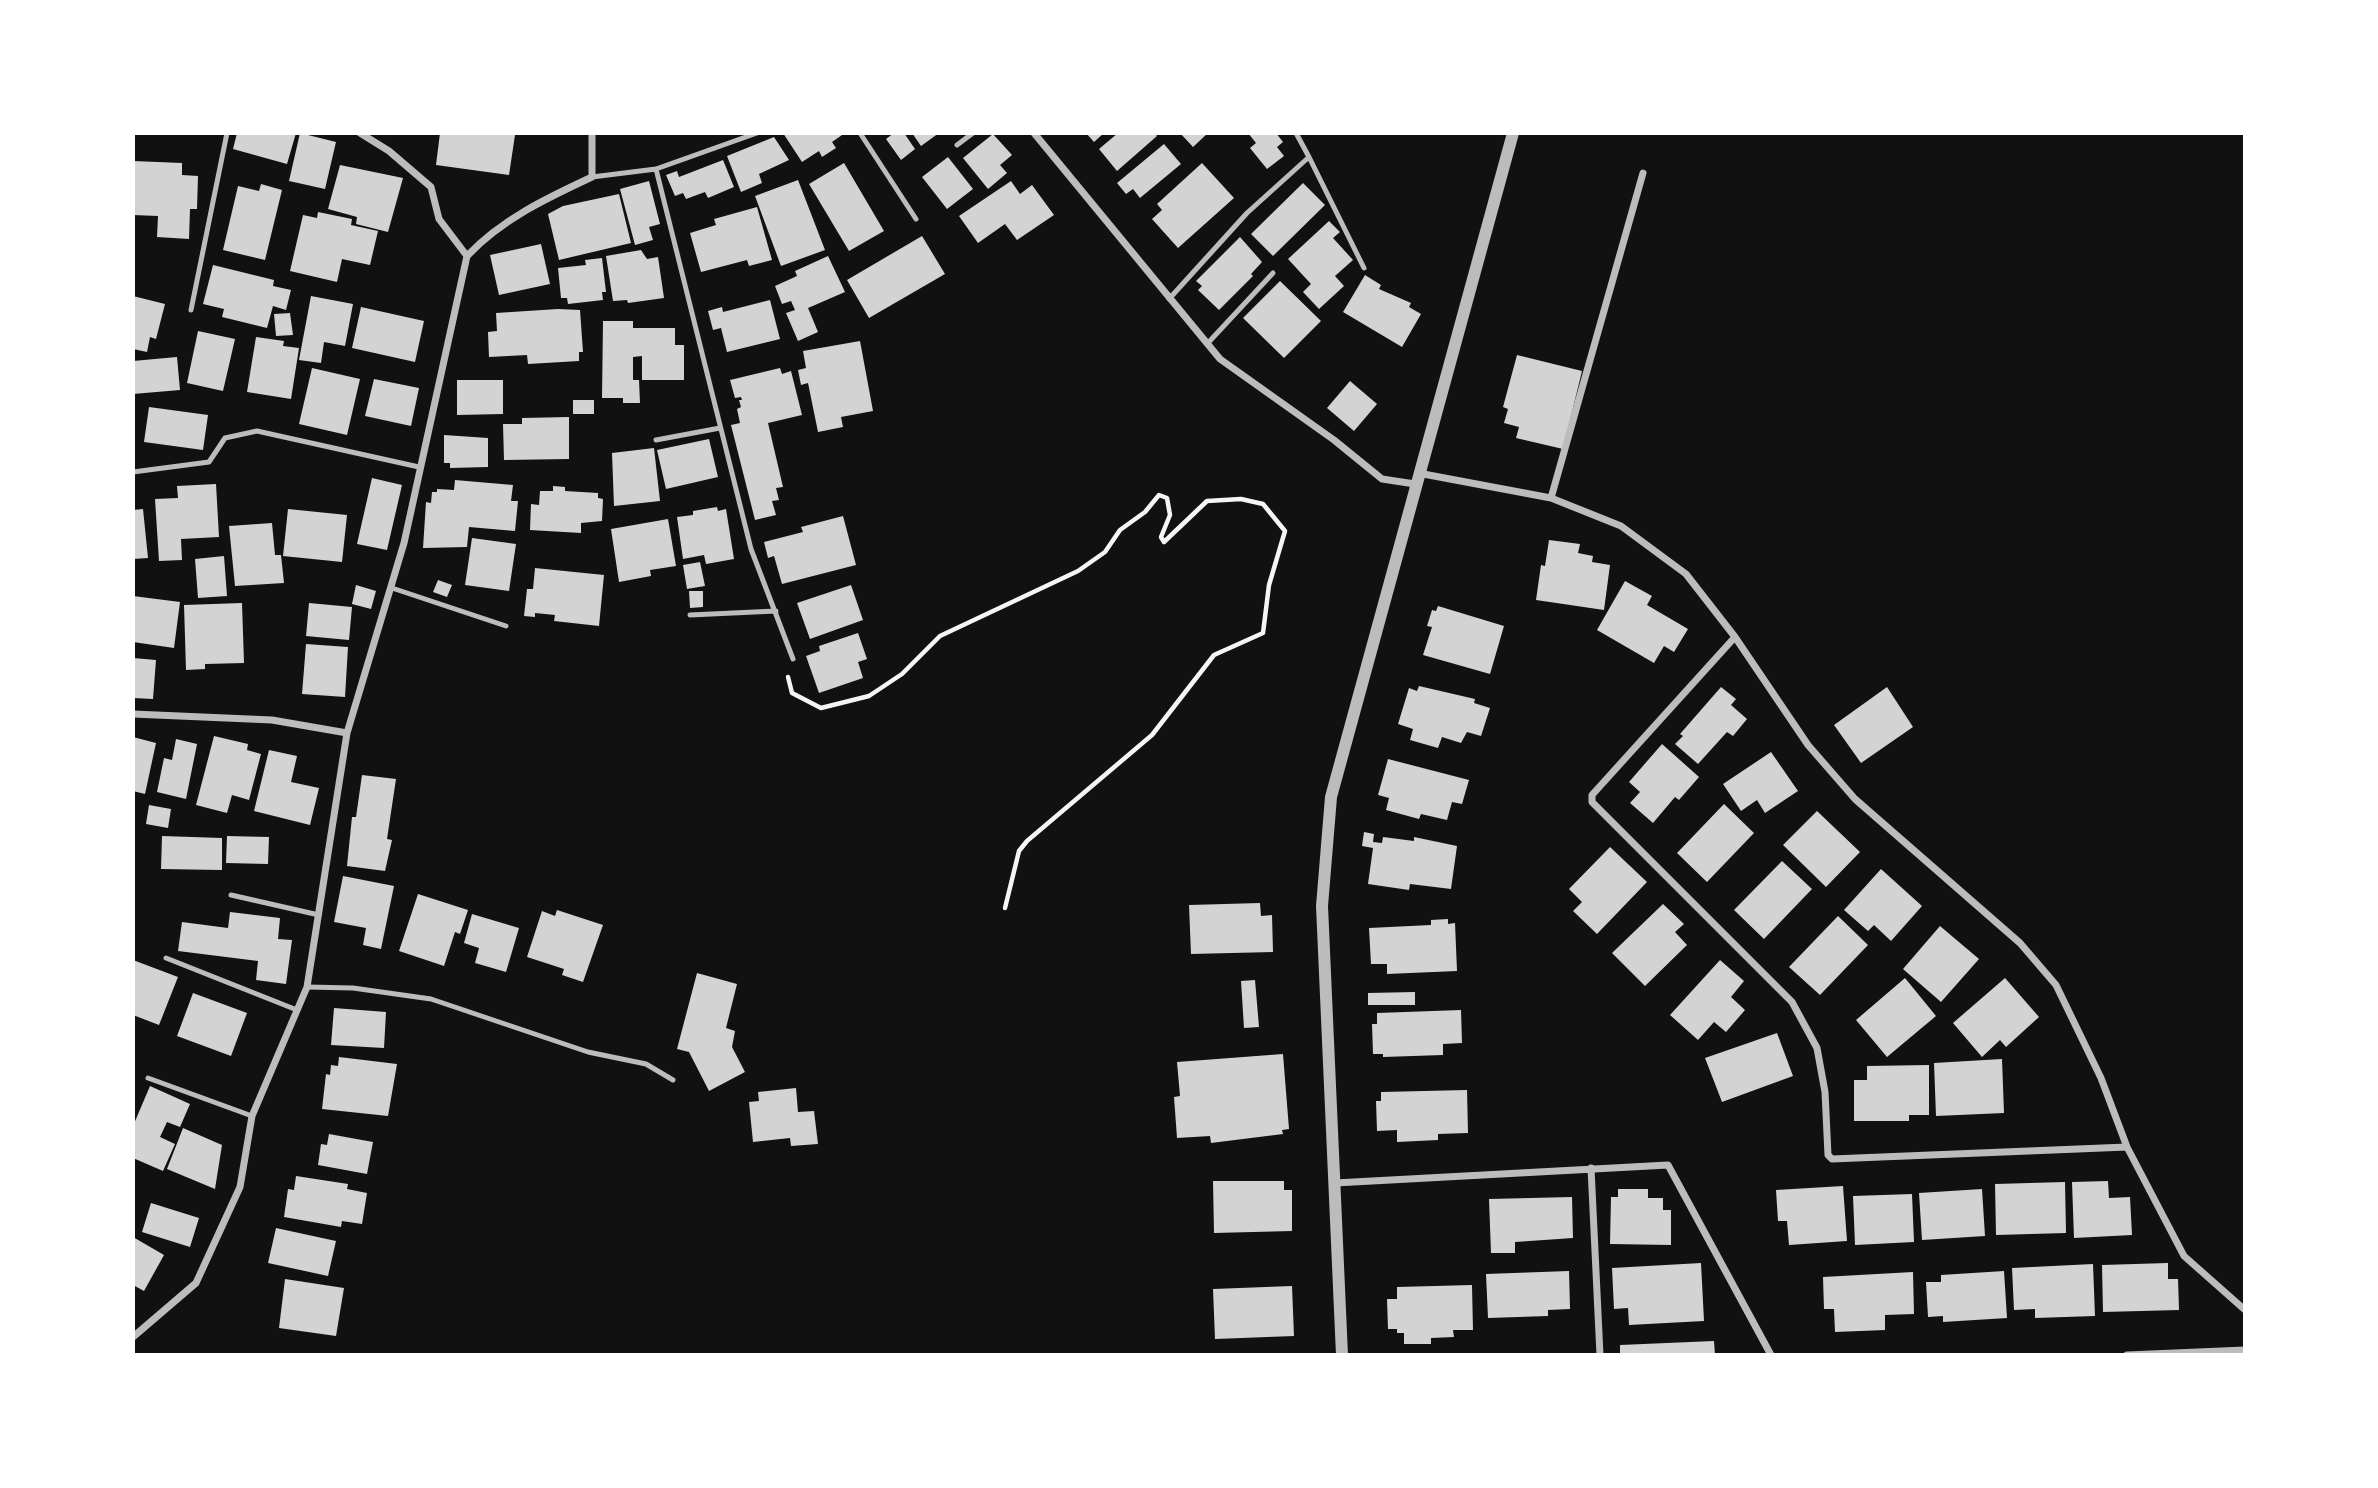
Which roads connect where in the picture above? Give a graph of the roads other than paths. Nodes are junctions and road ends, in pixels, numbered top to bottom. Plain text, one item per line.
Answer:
1 (227, 133) edge
2 (360, 133) edge
3 (592, 133) edge
4 (757, 133) edge
5 (860, 133) edge
6 (973, 133) edge
7 (1036, 133) edge
8 (1296, 133) edge
9 (1513, 133) edge
10 (957, 145) dead end
11 (1309, 157) junction
12 (656, 169) junction
13 (1643, 173) dead end
14 (592, 177) junction
15 (916, 219) dead end
16 (467, 256) junction
17 (1364, 268) dead end
18 (1273, 273) dead end
19 (1169, 299) junction
20 (191, 310) dead end
21 (1207, 344) junction
22 (720, 428) junction
23 (656, 440) dead end
24 (419, 467) junction
25 (133, 472) edge
26 (1416, 479) junction
27 (1551, 498) junction
28 (392, 588) junction
29 (776, 611) junction
30 (690, 615) dead end
31 (506, 626) dead end
32 (1735, 637) junction
33 (792, 658) road end
34 (133, 714) edge
35 (347, 733) junction
36 (231, 895) dead end
37 (318, 915) junction
38 (166, 958) dead end
39 (307, 987) junction
40 (297, 1010) junction
41 (148, 1078) dead end
42 (673, 1080) dead end
43 (252, 1116) junction
44 (2127, 1147) junction
45 (1591, 1168) junction
46 (1335, 1183) junction
47 (2245, 1310) edge
48 (133, 1337) edge
49 (2245, 1350) edge
50 (1342, 1355) edge
51 (1600, 1355) edge
52 (1772, 1355) edge
53 (2127, 1355) edge

1 - 20 lane
2 - 16 street
3 - 14 street
4 - 12 lane
5 - 15 lane
6 - 10 lane
7 - 19 street
8 - 11 lane
9 - 26 street
11 - 17 lane
11 - 19 lane
12 - 14 lane
12 - 22 lane
13 - 27 street
14 - 16 street
16 - 24 street
18 - 21 lane
19 - 21 street
21 - 26 street
22 - 23 lane
22 - 29 lane
24 - 25 lane
24 - 28 street
26 - 27 street
26 - 46 street
27 - 32 street
28 - 31 lane
28 - 35 street
29 - 30 lane
29 - 33 lane
32 - 44 street
32 - 44 street
34 - 35 street
35 - 37 street
36 - 37 lane
37 - 39 street
38 - 40 lane
39 - 40 street
39 - 42 lane
40 - 43 street
41 - 43 lane
43 - 48 street
44 - 47 street
45 - 46 street
45 - 51 street
45 - 52 street
46 - 50 street
49 - 53 street

